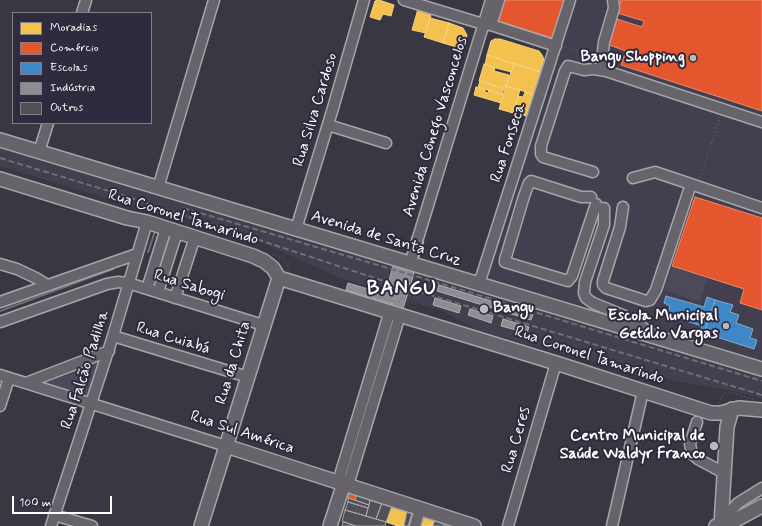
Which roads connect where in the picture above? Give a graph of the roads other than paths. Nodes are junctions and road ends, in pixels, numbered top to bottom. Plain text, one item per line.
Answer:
1 (86, 0) edge
2 (214, 0) edge
3 (364, 0) edge
4 (404, 0) edge
5 (491, 0) edge
6 (499, 0) edge
7 (570, 0) edge
8 (613, 0) edge
9 (82, 12) edge
10 (487, 24) junction
11 (556, 46) junction
12 (601, 70) junction
13 (762, 122) edge
14 (48, 124) edge
15 (328, 125) junction
16 (0, 140) edge
17 (386, 143) dead end
18 (39, 152) junction
19 (594, 172) dead end
20 (633, 178) dead end
21 (0, 179) edge
22 (698, 186) junction
23 (158, 188) junction
24 (597, 203) junction
25 (762, 208) edge
26 (622, 211) dead end
27 (147, 222) junction
28 (296, 229) junction
29 (171, 230) junction
30 (195, 237) junction
31 (137, 254) junction
32 (0, 264) edge
33 (410, 264) junction
34 (284, 275) junction
35 (128, 283) junction
36 (479, 284) junction
37 (47, 285) junction
38 (147, 289) junction
39 (158, 292) junction
40 (175, 298) junction
41 (0, 302) edge
42 (396, 309) junction
43 (0, 322) edge
44 (263, 325) junction
45 (389, 332) road end
46 (114, 336) junction
47 (660, 338) junction
48 (109, 351) junction
49 (556, 362) junction
50 (762, 368) edge
51 (4, 377) edge
52 (248, 377) junction
53 (26, 383) junction
54 (643, 391) junction
55 (91, 403) junction
56 (759, 405) edge
57 (0, 406) edge
58 (732, 409) junction
59 (697, 422) dead end
60 (226, 446) junction
61 (724, 473) junction
62 (343, 483) junction
63 (762, 488) edge
64 (762, 506) edge
65 (420, 509) junction
66 (54, 515) junction
67 (51, 526) edge
68 (92, 526) edge
69 (201, 526) edge
70 (330, 526) edge
71 (415, 526) edge
72 (474, 526) edge
73 (508, 526) edge
74 (612, 526) edge
75 (720, 526) edge

1 - 9 street
2 - 23 street
3 - 15 street, Rua Silva Cardoso
4 - 10 street
5 - 10 street, Avenida Cônego Vasconcelos
6 - 10 street
7 - 11 street, Rua Fonseca
8 - 12 street
10 - 11 street
10 - 33 street, Avenida Cônego Vasconcelos
11 - 36 street, Rua Fonseca
12 - 13 street
12 - 19 street
14 - 18 street
15 - 17 street
15 - 28 street, Rua Silva Cardoso
16 - 18 main road, Avenida de Santa Cruz
18 - 23 main road, Avenida de Santa Cruz
20 - 22 street
21 - 27 main road, Rua Coronel Tamarindo
22 - 25 street
22 - 26 street
23 - 28 main road, Avenida de Santa Cruz
24 - 24 street
24 - 47 street
27 - 29 main road, Rua Coronel Tamarindo
27 - 31 street, Rua Falcão Padilha
28 - 33 main road, Avenida de Santa Cruz
29 - 30 main road, Rua Coronel Tamarindo
29 - 38 street
29 - 39 street
30 - 34 main road, Rua Coronel Tamarindo
30 - 40 street
31 - 35 street, Rua Falcão Padilha
31 - 37 street
32 - 37 street
33 - 36 main road, Avenida de Santa Cruz
34 - 42 main road, Rua Coronel Tamarindo
34 - 44 main road, Rua da Chita
35 - 38 street, Rua Sabogi
35 - 43 street, Rua Sabogi
35 - 46 street, Rua Falcão Padilha
36 - 47 main road, Avenida de Santa Cruz
37 - 41 street
38 - 39 street, Rua Sabogi
39 - 40 street, Rua Sabogi
40 - 44 street, Rua Sabogi
42 - 49 main road, Rua Coronel Tamarindo
42 - 62 street
44 - 52 main road, Rua da Chita
45 - 62 street
46 - 48 street, Rua Falcão Padilha
46 - 52 street, Rua Cuiabá
47 - 50 main road, Avenida de Santa Cruz
48 - 53 street
48 - 55 street, Rua Falcão Padilha
49 - 54 main road, Rua Coronel Tamarindo
49 - 73 street, Rua Ceres
51 - 53 street, Rua Sul América
51 - 57 street
52 - 60 main road, Rua da Chita
53 - 55 street, Rua Sul América
54 - 58 main road, Rua Coronel Tamarindo
54 - 74 street
55 - 60 street, Rua Sul América
55 - 66 street, Rua Falcão Padilha
56 - 58 main road, Rua Coronel Tamarindo
58 - 61 main road
59 - 61 street
60 - 62 main road, Rua Sul América
60 - 69 main road, Rua da Chita
61 - 75 main road
62 - 65 main road, Rua Sul América
62 - 70 main road
63 - 75 street
64 - 75 main road
65 - 71 street
65 - 72 main road, Rua Sul América
66 - 67 street, Rua Falcão Padilha
66 - 68 street

